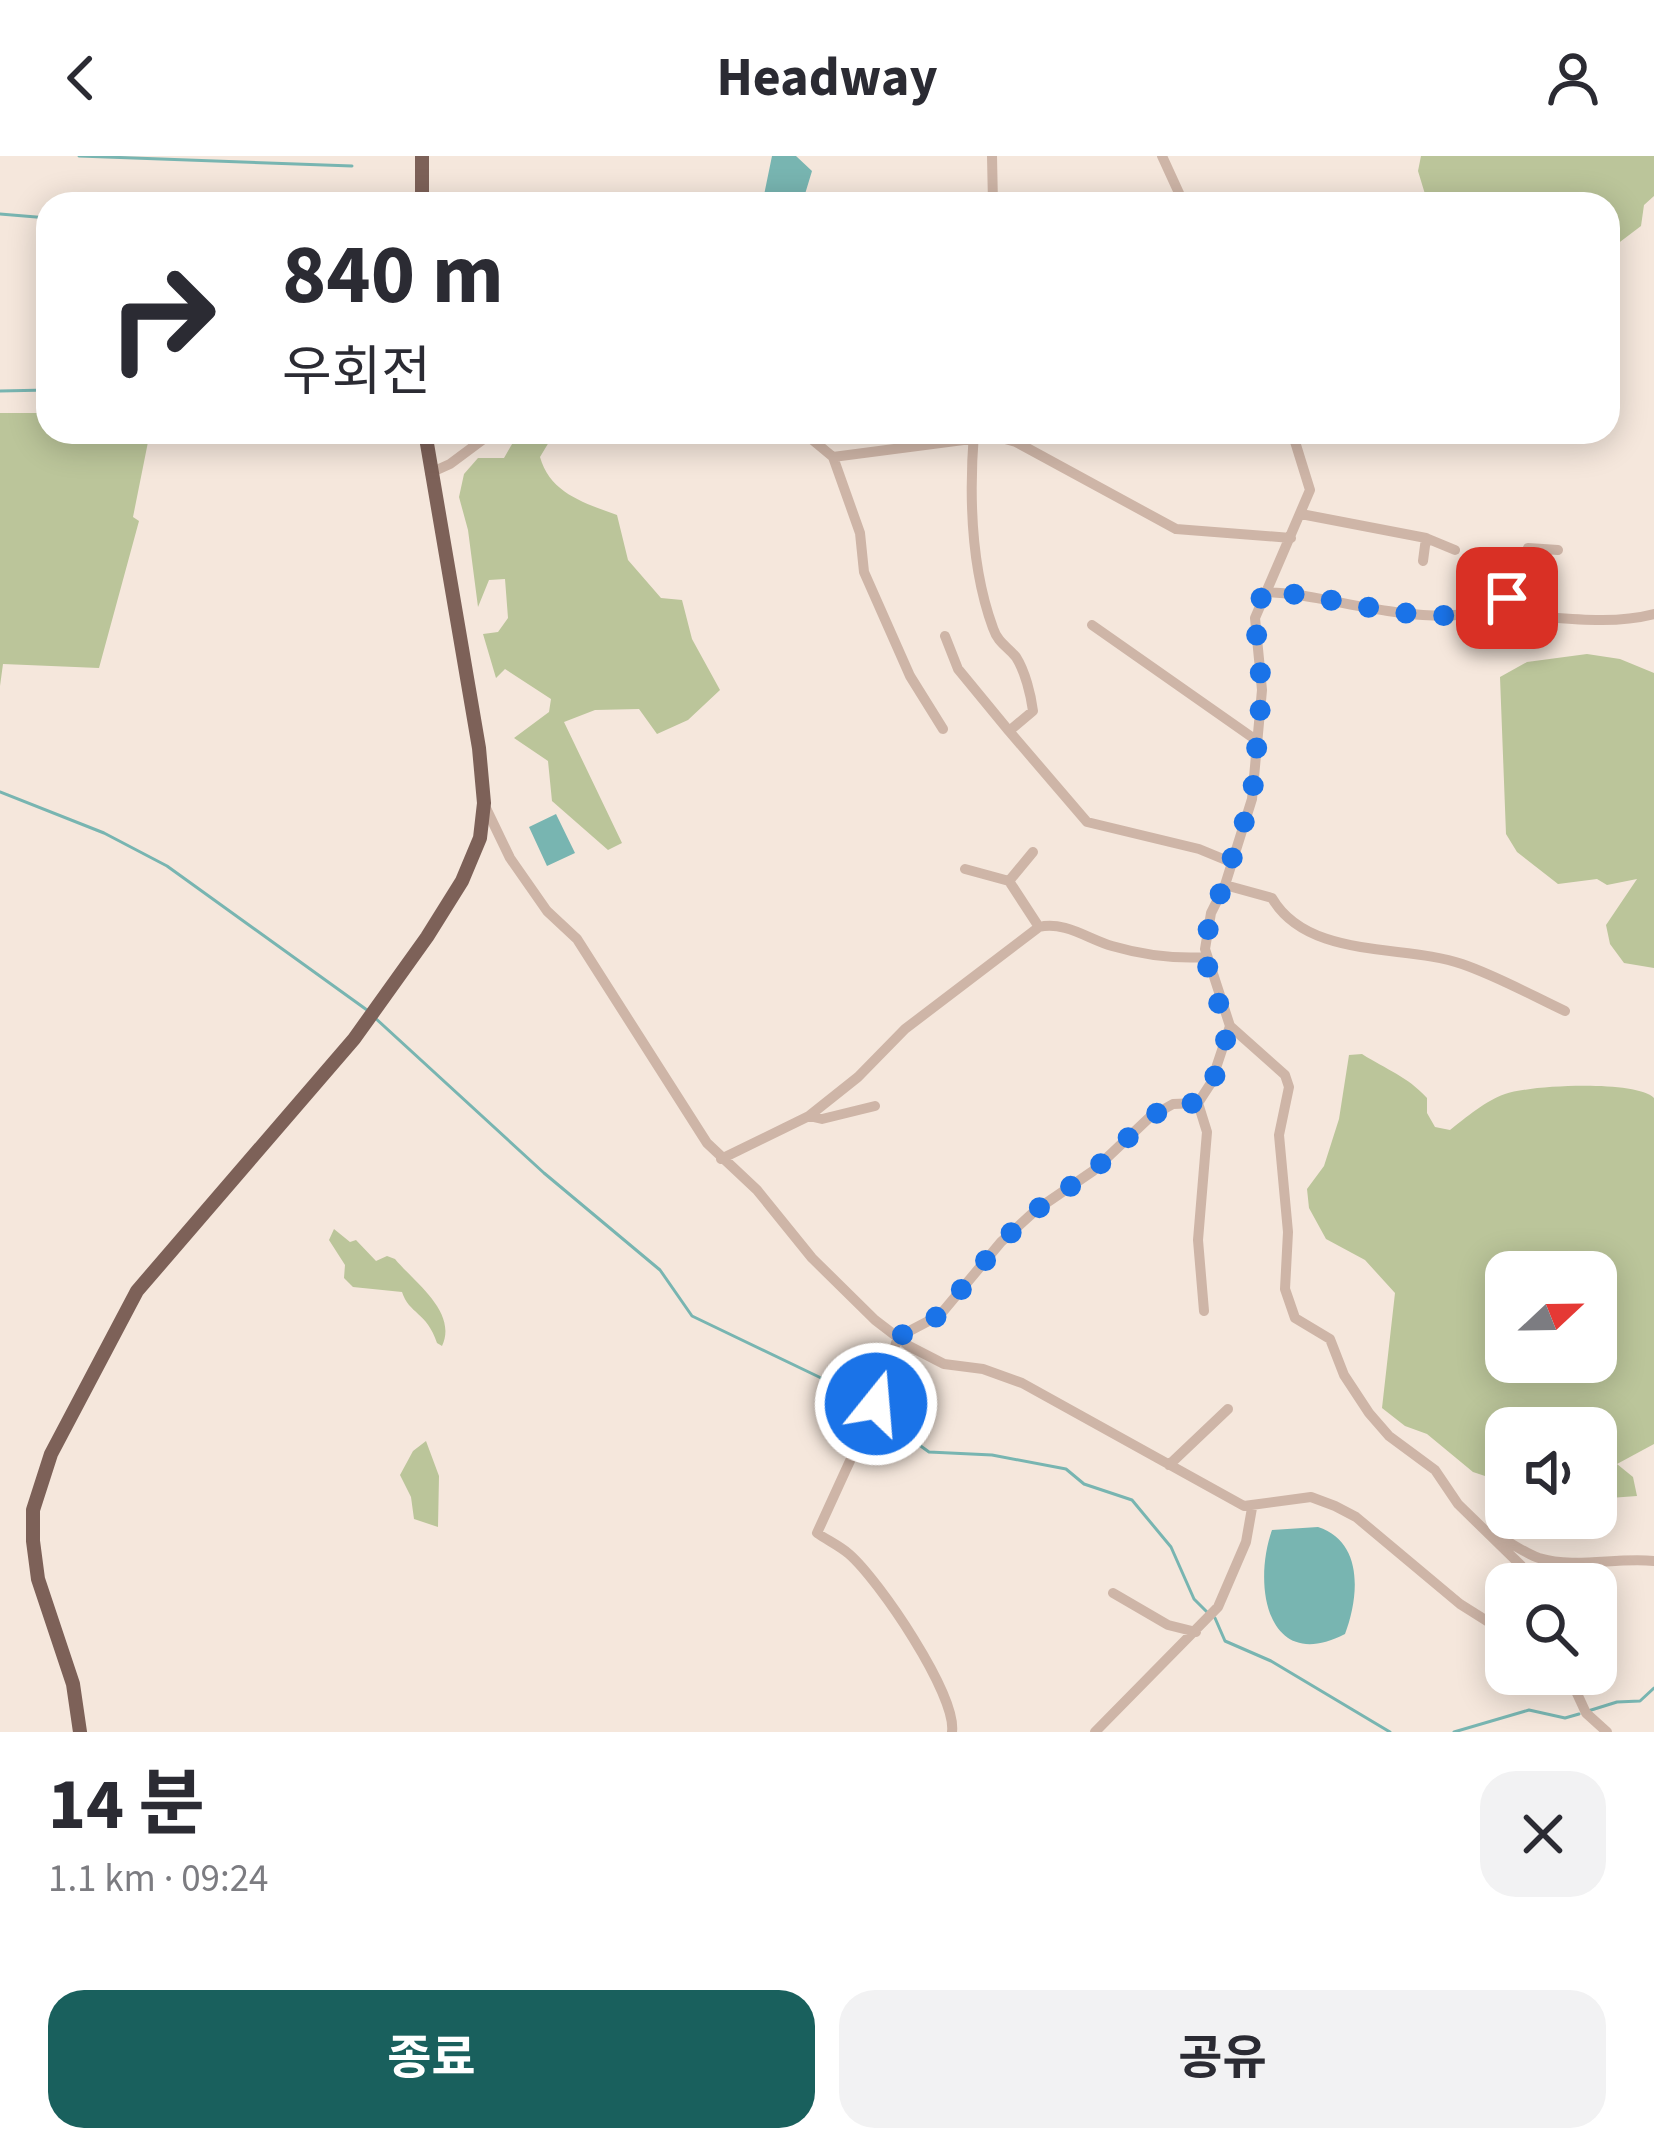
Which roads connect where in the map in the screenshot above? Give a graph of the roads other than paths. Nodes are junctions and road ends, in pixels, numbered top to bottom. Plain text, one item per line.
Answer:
1 (422, 156) edge
2 (992, 156) edge
3 (1162, 156) edge
4 (422, 192) edge
5 (994, 192) edge
6 (1178, 192) edge
7 (426, 444) edge
8 (477, 444) edge
9 (817, 444) edge
10 (928, 444) edge
11 (974, 444) edge
12 (1020, 444) edge
13 (1297, 444) edge
14 (833, 457) junction
15 (430, 472) junction
16 (1301, 514) junction
17 (1291, 538) junction
18 (1426, 538) junction
19 (1455, 550) dead end
20 (1558, 550) dead end
21 (1423, 561) dead end
22 (1263, 592) junction
23 (1654, 614) edge
24 (1460, 615) junction
25 (1092, 625) dead end
26 (945, 636) dead end
27 (943, 730) dead end
28 (1009, 731) junction
29 (1256, 740) junction
30 (484, 803) junction
31 (1033, 852) dead end
32 (1233, 862) junction
33 (965, 869) dead end
34 (1009, 881) junction
35 (1225, 885) junction
36 (1040, 927) junction
37 (1207, 957) junction
38 (1565, 1011) dead end
39 (1230, 1026) junction
40 (1198, 1103) junction
41 (874, 1106) dead end
42 (808, 1116) junction
43 (722, 1159) junction
44 (1204, 1311) dead end
45 (898, 1337) junction
46 (1228, 1409) dead end
47 (1169, 1465) junction
48 (1252, 1508) junction
49 (1485, 1529) edge
50 (1495, 1539) edge
51 (1499, 1539) edge
52 (1654, 1561) edge
53 (1519, 1563) edge
54 (1113, 1594) dead end
55 (1485, 1620) edge
56 (1196, 1632) junction
57 (1578, 1695) edge
58 (1110, 1719) junction
59 (80, 1732) edge
60 (952, 1732) edge
61 (1095, 1732) edge
62 (1116, 1732) edge
63 (1607, 1732) edge

1 - 4 main road
2 - 5 street
3 - 6 street
7 - 15 main road
8 - 15 street
9 - 14 street
10 - 14 street
11 - 28 street
12 - 17 street
13 - 16 street
14 - 27 street
15 - 30 main road
16 - 17 street
16 - 18 street
17 - 22 street
18 - 19 street
18 - 21 street
20 - 24 street
22 - 24 street
22 - 29 street
23 - 24 street
25 - 29 street
26 - 28 street
28 - 32 street
29 - 32 street
30 - 43 street
30 - 59 main road
31 - 34 street
32 - 35 street
33 - 34 street
34 - 36 street
35 - 37 street
35 - 38 street
36 - 37 street
36 - 42 street
37 - 39 street
39 - 40 street
39 - 49 street
40 - 44 street
40 - 45 street
41 - 42 street
42 - 43 street
43 - 45 street
45 - 47 street
45 - 60 street
46 - 47 street
47 - 48 street
48 - 55 street
48 - 56 street
50 - 53 street
51 - 52 street
54 - 56 street
56 - 58 street
57 - 63 street
58 - 61 street
58 - 62 street

